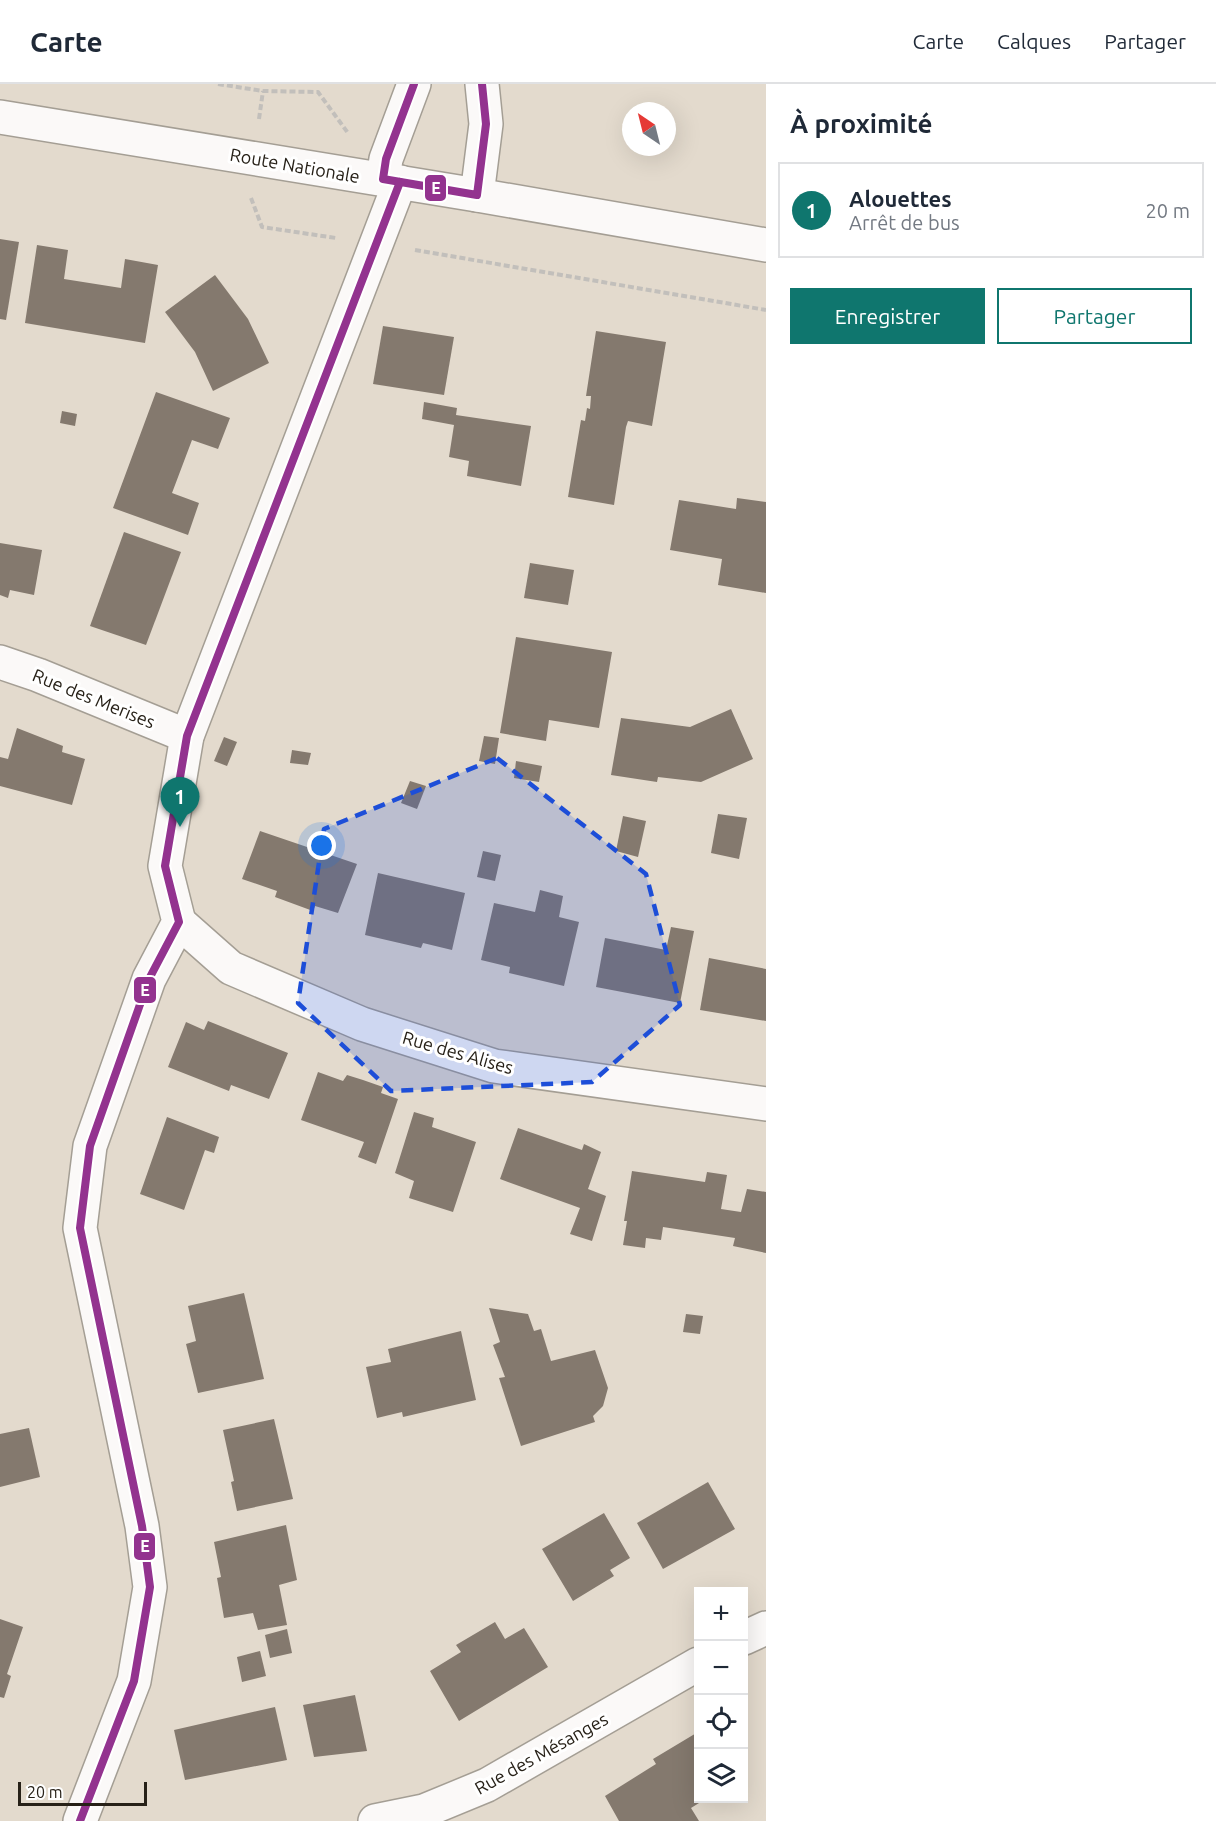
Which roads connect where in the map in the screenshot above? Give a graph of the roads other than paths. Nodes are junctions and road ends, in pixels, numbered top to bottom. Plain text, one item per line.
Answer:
1 (414, 84) edge
2 (482, 84) edge
3 (0, 117) edge
4 (391, 181) junction
5 (477, 195) junction
6 (766, 245) edge
7 (0, 662) edge
8 (187, 736) junction
9 (179, 922) junction
10 (766, 1104) edge
11 (766, 1628) edge
12 (748, 1636) edge
13 (694, 1667) edge
14 (80, 1821) edge
15 (375, 1821) edge

1 - 4 street
2 - 5 street
3 - 4 street, Route Nationale
4 - 5 street, Route Nationale
4 - 8 street
5 - 6 street, Route Nationale
7 - 8 street, Rue des Merises
8 - 9 street
9 - 10 street, Rue des Alises
9 - 14 street
11 - 12 street
13 - 15 street, Rue des Mésanges

